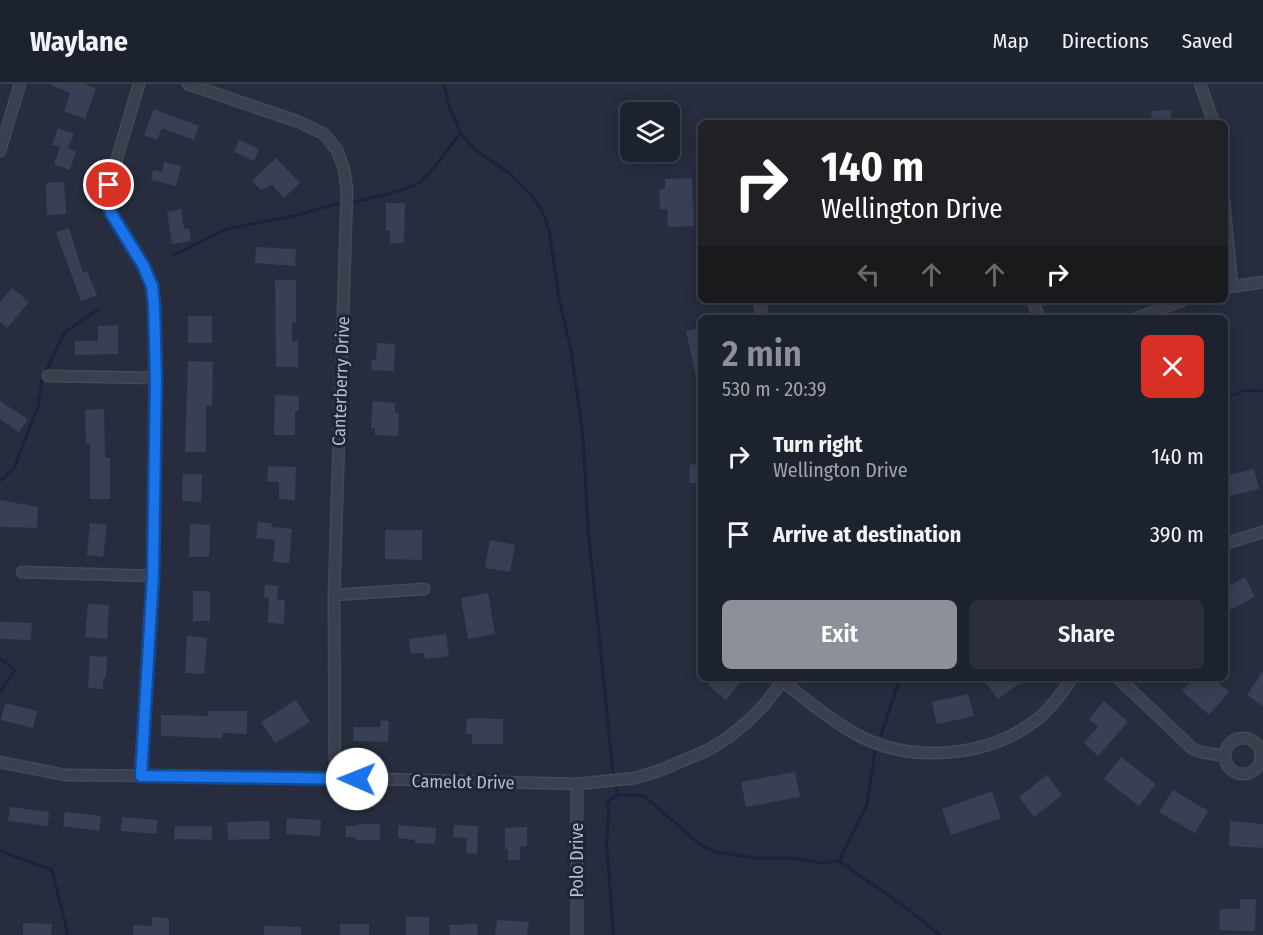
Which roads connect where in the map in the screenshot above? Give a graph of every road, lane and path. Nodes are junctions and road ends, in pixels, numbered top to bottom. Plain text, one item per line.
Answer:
1 (20, 84) edge
2 (139, 84) edge
3 (188, 84) edge
4 (1200, 84) edge
5 (216, 89) edge
6 (1213, 120) edge
7 (0, 150) edge
8 (1263, 282) edge
9 (1228, 287) edge
10 (1176, 303) edge
11 (1145, 315) edge
12 (48, 376) dead end
13 (156, 378) junction
14 (1263, 532) edge
15 (1228, 543) edge
16 (22, 572) dead end
17 (153, 576) junction
18 (424, 589) dead end
19 (334, 595) junction
20 (783, 681) edge
21 (785, 681) edge
22 (1070, 681) edge
23 (1121, 681) edge
24 (1225, 756) dead end
25 (0, 762) edge
26 (141, 776) junction
27 (335, 778) junction
28 (578, 784) junction
29 (577, 935) edge

1 - 7 street
2 - 13 street
3 - 5 street, Canterberry Drive
4 - 6 street
5 - 19 street, Canterberry Drive
8 - 9 street
10 - 11 street
12 - 13 street
13 - 17 street
14 - 15 street
16 - 17 street
17 - 26 street
18 - 19 street
19 - 27 street, Canterberry Drive
20 - 28 street, Camelot Drive
21 - 22 street
23 - 24 street
25 - 26 street, Camelot Drive
26 - 27 street, Camelot Drive
27 - 28 street, Camelot Drive
28 - 29 street, Polo Drive

